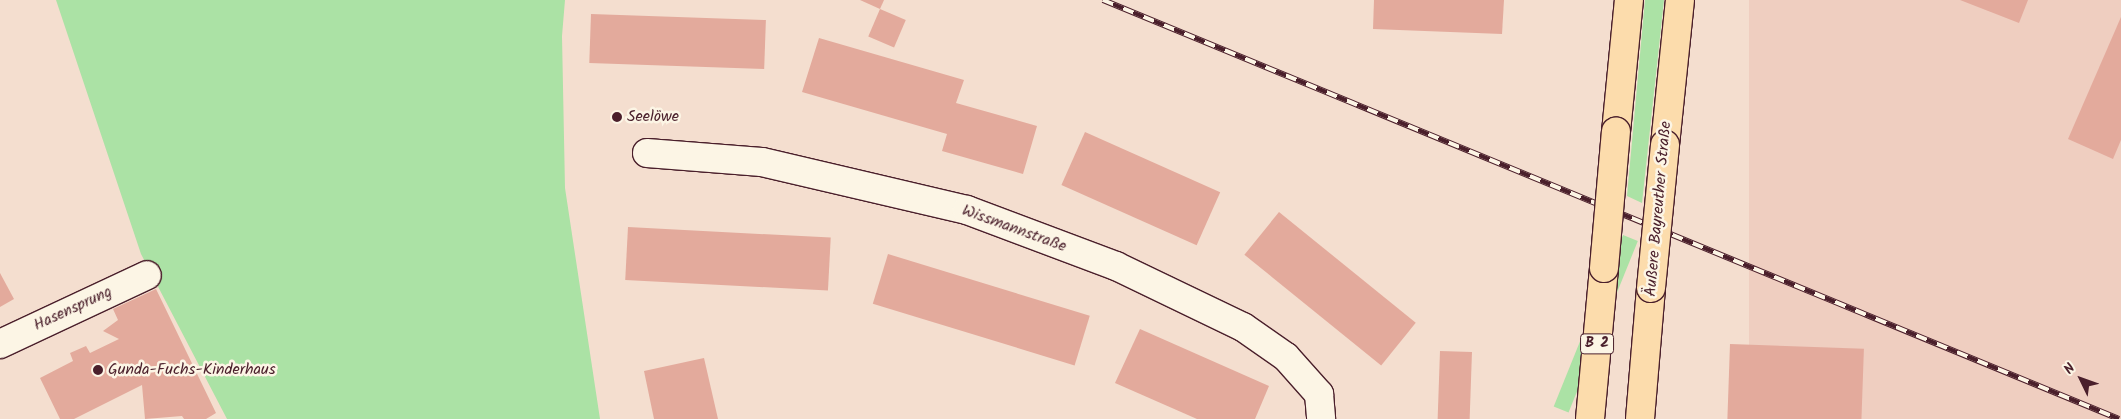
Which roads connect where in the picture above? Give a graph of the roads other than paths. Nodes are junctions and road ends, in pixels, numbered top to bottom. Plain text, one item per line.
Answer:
1 (1629, 0) edge
2 (1680, 0) edge
3 (647, 153) dead end
4 (147, 275) dead end
5 (0, 344) edge
6 (1321, 419) edge
7 (1590, 419) edge
8 (1640, 419) edge

1 - 7 main road, B 2, bridge
2 - 8 main road, Äußere Bayreuther Straße, bridge
3 - 6 street, Wissmannstraße
4 - 5 street, Hasensprung

